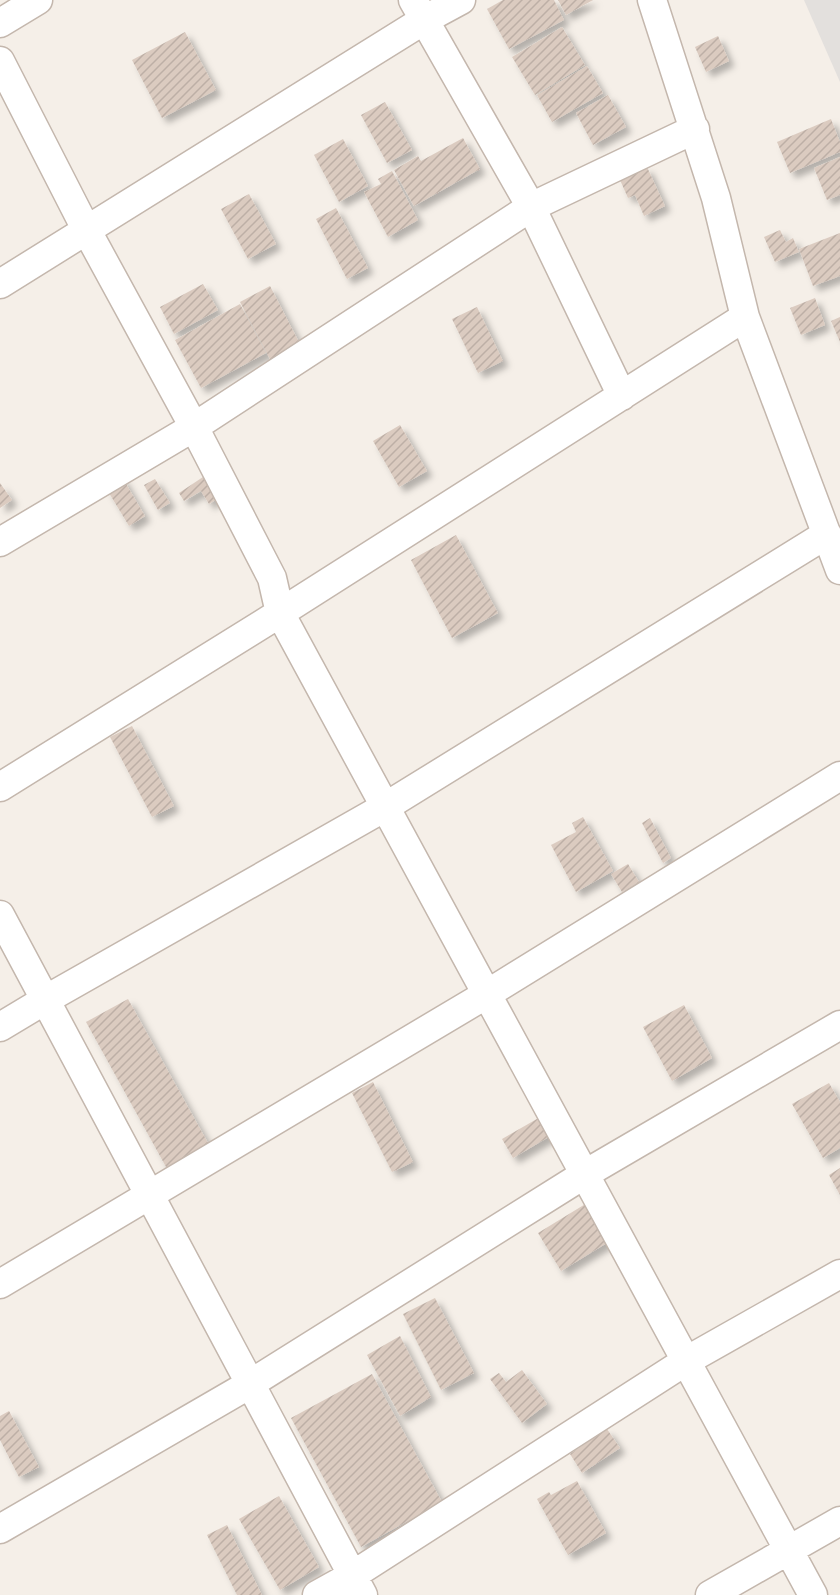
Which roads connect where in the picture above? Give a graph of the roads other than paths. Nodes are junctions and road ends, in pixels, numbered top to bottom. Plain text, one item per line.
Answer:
1 (38, 0) edge
2 (461, 0) edge
3 (652, 0) edge
4 (419, 10) edge
5 (0, 23) edge
6 (0, 61) edge
7 (694, 129) junction
8 (531, 207) junction
9 (87, 231) junction
10 (0, 284) edge
11 (745, 317) junction
12 (622, 396) junction
13 (194, 427) junction
14 (827, 534) junction
15 (0, 542) edge
16 (840, 570) edge
17 (280, 613) junction
18 (840, 776) edge
19 (0, 787) edge
20 (385, 807) junction
21 (0, 915) edge
22 (487, 994) junction
23 (45, 1000) junction
24 (840, 1025) edge
25 (0, 1027) edge
26 (585, 1174) junction
27 (150, 1195) junction
28 (840, 1274) edge
29 (0, 1284) edge
30 (686, 1361) junction
31 (250, 1384) junction
32 (840, 1521) edge
33 (0, 1529) edge
34 (789, 1551) junction
35 (358, 1585) edge
36 (317, 1595) edge
37 (710, 1595) edge
38 (813, 1595) edge

1 - 5 street
2 - 4 street
3 - 7 street
4 - 8 street
4 - 9 street
6 - 9 street
7 - 8 street
7 - 11 street
8 - 12 street
8 - 13 street
9 - 10 street
9 - 13 street
11 - 12 street
11 - 14 street
12 - 17 street
13 - 15 street
13 - 17 street
14 - 16 street
14 - 20 street
17 - 19 street
17 - 20 street
18 - 22 street
20 - 22 street
20 - 23 street
21 - 23 street
22 - 26 street
22 - 27 street
23 - 25 street
23 - 27 street
24 - 26 street
26 - 30 street
26 - 31 street
27 - 29 street
27 - 31 street
28 - 30 street
30 - 34 street
30 - 35 street
31 - 33 street
31 - 35 street
32 - 34 street
34 - 37 street
34 - 38 street
35 - 36 street

